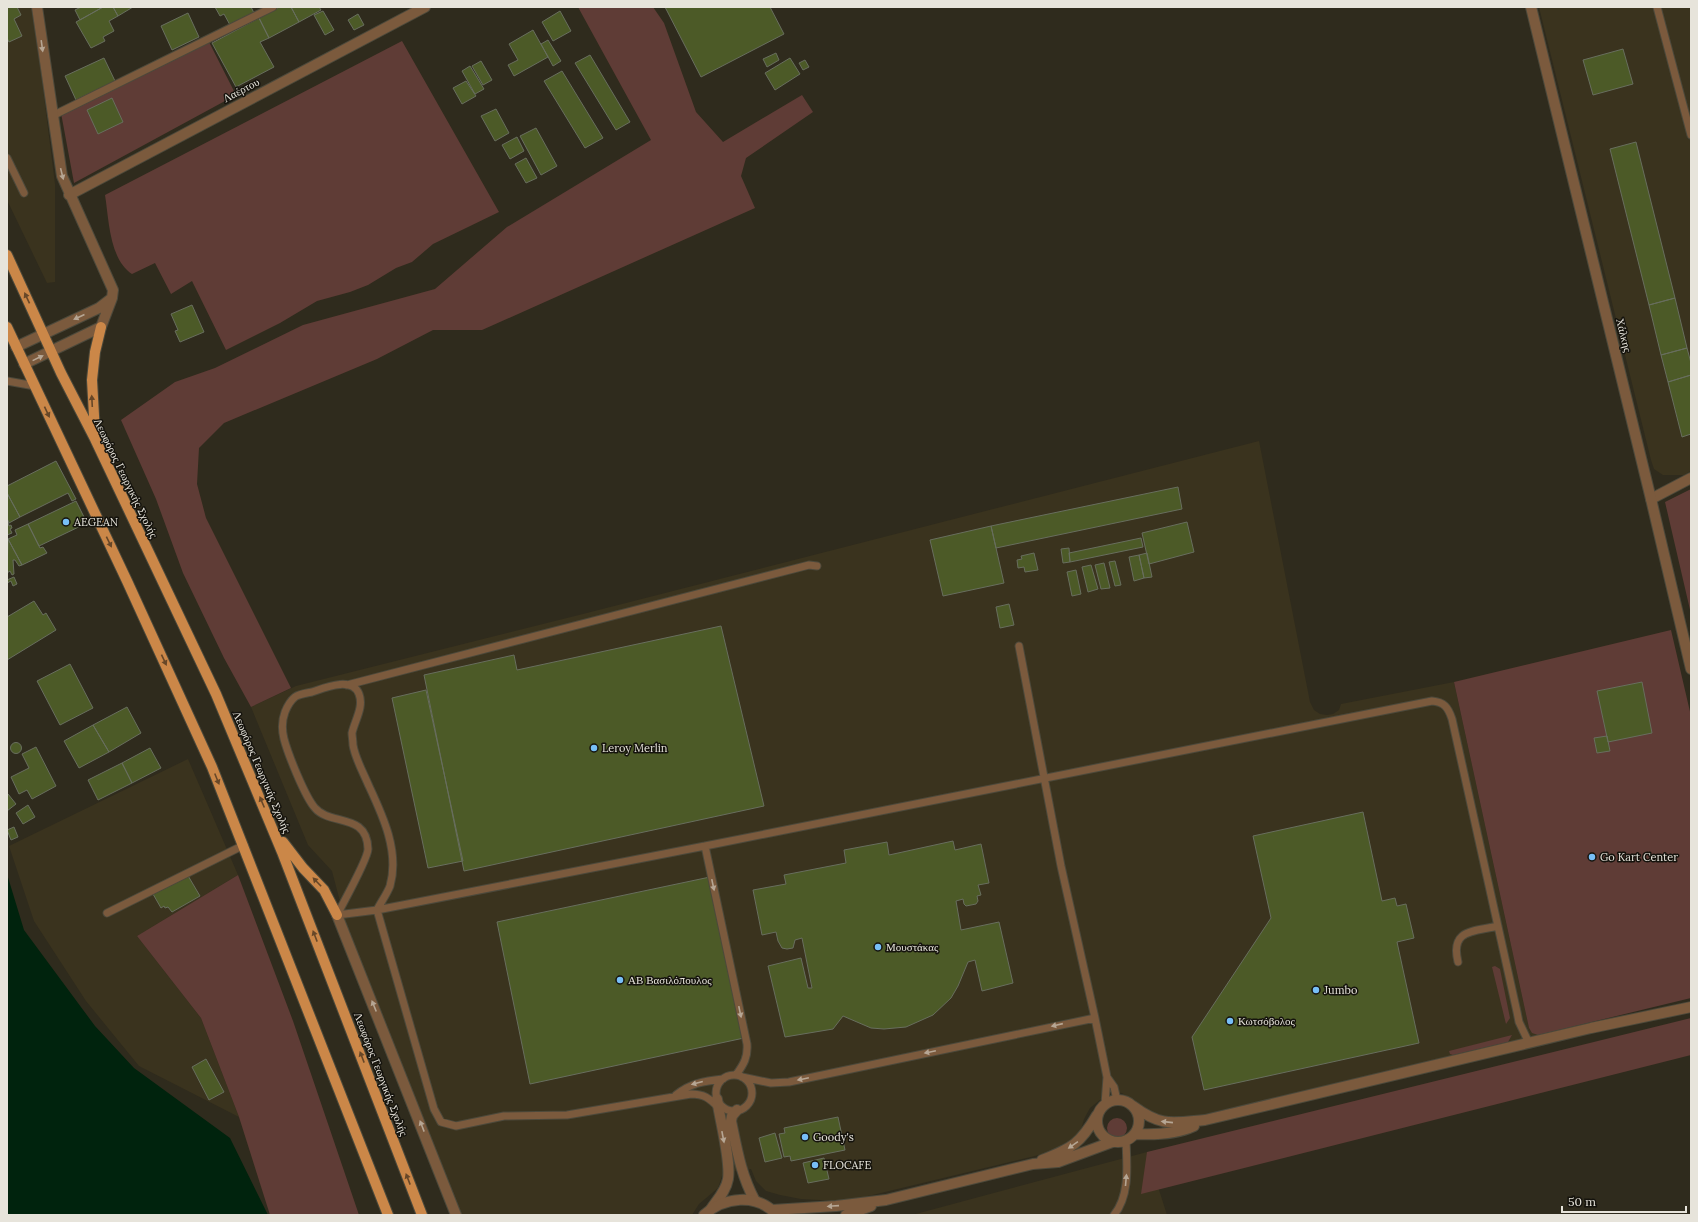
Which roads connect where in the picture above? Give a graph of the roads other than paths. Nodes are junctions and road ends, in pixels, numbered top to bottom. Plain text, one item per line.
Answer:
1 (37, 7) edge
2 (273, 7) edge
3 (425, 7) edge
4 (1531, 7) edge
5 (1657, 7) edge
6 (52, 116) junction
7 (1691, 135) edge
8 (7, 158) edge
9 (24, 193) dead end
10 (69, 196) junction
11 (7, 255) edge
12 (112, 298) junction
13 (7, 327) edge
14 (101, 327) junction
15 (44, 333) junction
16 (16, 347) junction
17 (52, 351) junction
18 (24, 364) junction
19 (7, 381) edge
20 (35, 386) junction
21 (95, 439) junction
22 (1691, 478) edge
23 (1651, 499) junction
24 (817, 566) dead end
25 (1018, 646) dead end
26 (1691, 669) edge
27 (346, 685) junction
28 (1044, 778) junction
29 (272, 826) junction
30 (244, 845) junction
31 (705, 846) junction
32 (377, 910) junction
33 (107, 913) dead end
34 (337, 915) junction
35 (1498, 926) junction
36 (1458, 962) dead end
37 (1691, 1007) edge
38 (1095, 1018) junction
39 (1530, 1043) junction
40 (739, 1076) junction
41 (1107, 1077) junction
42 (723, 1078) junction
43 (675, 1095) junction
44 (1117, 1100) junction
45 (717, 1103) junction
46 (1105, 1104) junction
47 (1133, 1106) junction
48 (738, 1110) junction
49 (1098, 1115) junction
50 (1205, 1120) junction
51 (1136, 1134) junction
52 (1112, 1142) junction
53 (1126, 1142) junction
54 (1032, 1164) junction
55 (886, 1200) junction
56 (756, 1201) junction
57 (707, 1212) edge
58 (775, 1212) edge
59 (388, 1215) edge
60 (422, 1215) edge
61 (456, 1215) edge
62 (846, 1215) edge
63 (1114, 1215) edge

1 -> 6 street
2 - 6 lane
3 - 10 street, Λαέρτου
4 - 23 street, Χάλκης
5 - 7 lane
6 -> 10 street
8 - 9 lane
10 - 12 street
15 -> 11 main road
12 - 14 street
12 -> 15 street
13 - 16 main road
14 - 17 street
21 -> 14 main road
15 - 16 street
15 - 17 main road, Λεωφόρος Γεωργικής Σχολής
16 - 18 main road
18 -> 17 street
17 - 21 main road, Λεωφόρος Γεωργικής Σχολής
18 - 20 main road
19 - 20 lane
20 -> 30 main road
29 -> 21 main road, Λεωφόρος Γεωργικής Σχολής
22 - 23 street
23 - 26 street, Χάλκης
24 - 27 lane
25 - 28 lane
27 - 32 lane
27 - 34 lane
28 - 31 lane
28 - 35 lane
28 - 38 lane
34 -> 29 main road
60 -> 29 main road, Λεωφόρος Γεωργικής Σχολής
30 - 33 lane
30 - 59 main road
31 - 32 lane
31 -> 40 lane
32 - 34 lane
32 - 43 lane
61 -> 34 street
35 - 36 lane
35 - 39 lane
37 - 39 street
38 -> 40 lane
38 - 41 lane
39 - 50 street
40 - 42 lane
40 - 48 lane
41 - 44 lane
41 - 46 lane
42 -> 43 lane
42 - 45 lane
43 - 45 lane
44 - 46 street
44 - 47 street
45 - 48 lane
45 -> 57 street
46 - 49 street
50 -> 47 street
47 - 51 street
48 - 56 street
49 - 52 street
49 -> 54 street
50 - 51 street
51 - 53 street
52 - 53 street
52 - 54 street
63 -> 53 lane
54 - 55 street
55 -> 58 street
55 - 62 street
56 - 57 street
56 - 58 street

